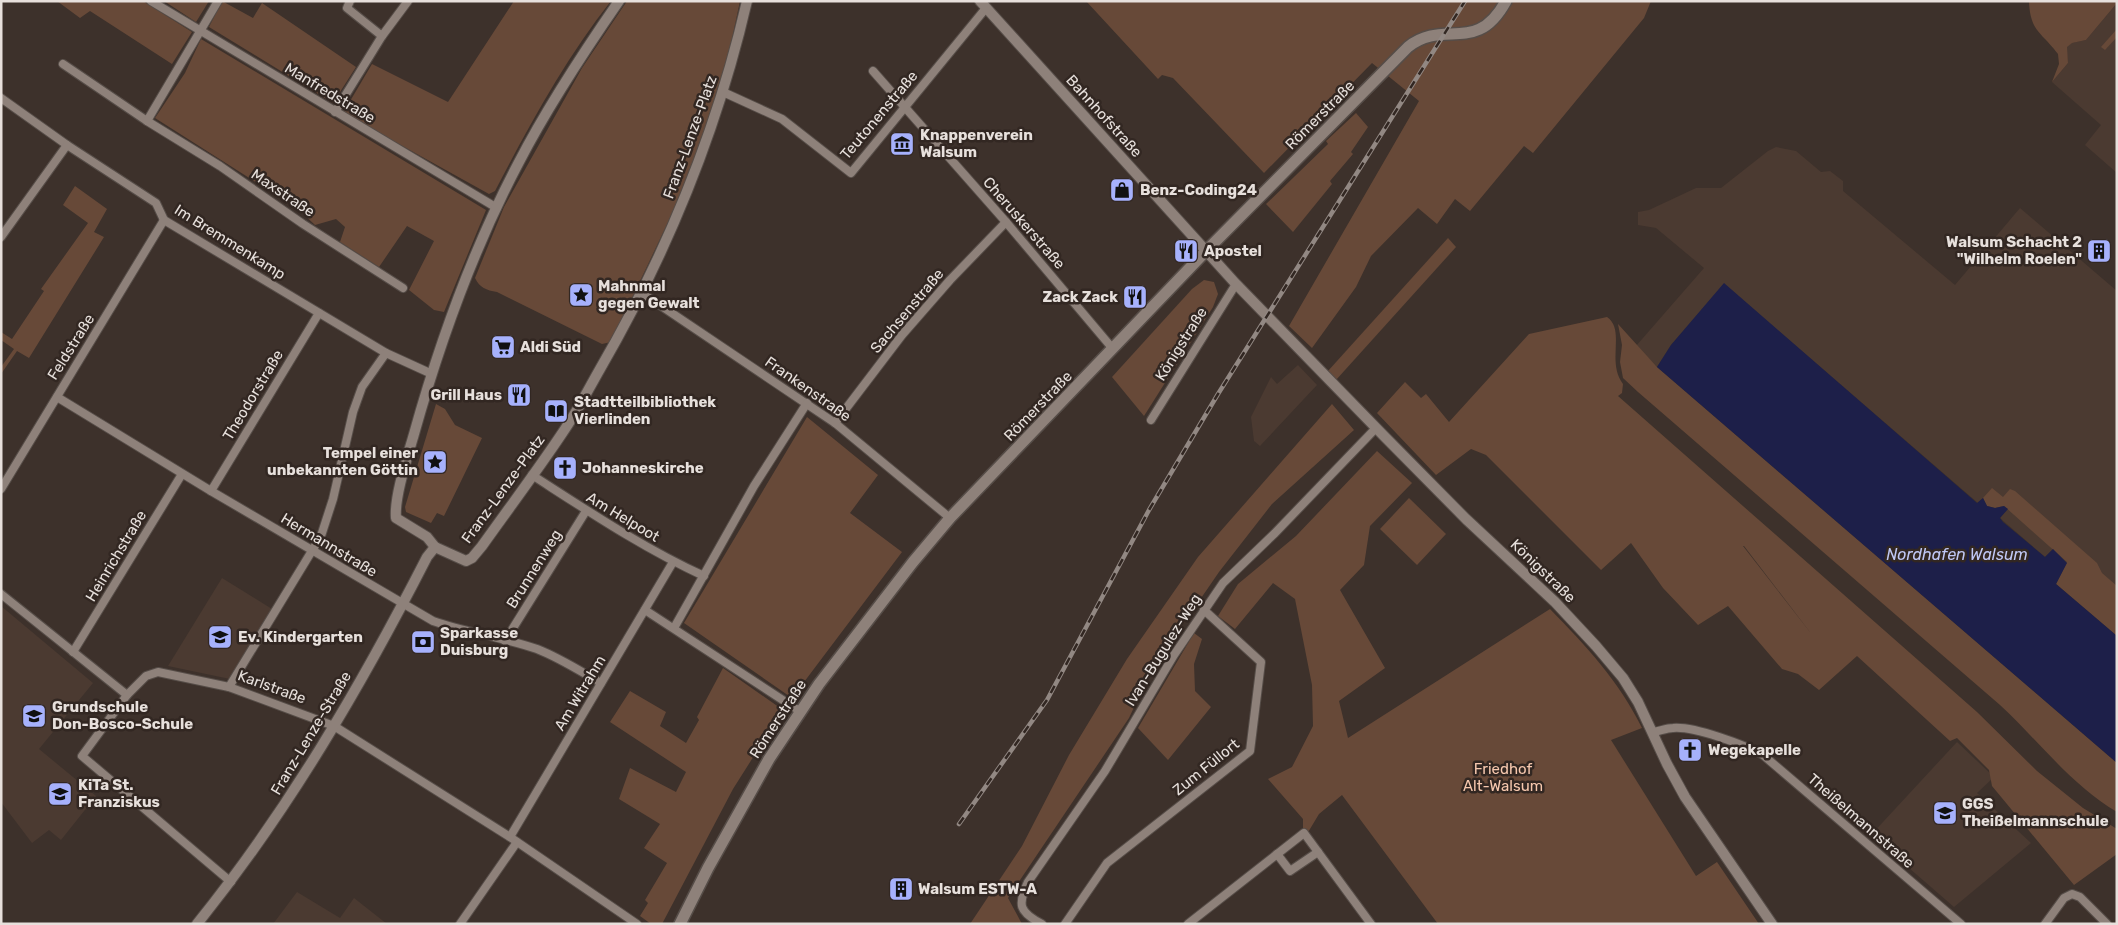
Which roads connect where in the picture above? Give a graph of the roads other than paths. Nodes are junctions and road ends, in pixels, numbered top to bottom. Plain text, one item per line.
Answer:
1 (151, 1) edge
2 (218, 1) edge
3 (350, 1) edge
4 (408, 1) edge
5 (618, 1) edge
6 (747, 1) edge
7 (1506, 1) edge
8 (983, 5) edge
9 (199, 32) junction
10 (382, 36) junction
11 (64, 64) dead end
12 (873, 71) dead end
13 (723, 92) junction
14 (1, 98) edge
15 (905, 106) junction
16 (334, 112) junction
17 (147, 121) junction
18 (68, 145) junction
19 (497, 208) junction
20 (164, 220) junction
21 (1006, 222) junction
22 (1, 237) edge
23 (1206, 251) junction
24 (1236, 284) junction
25 (403, 288) dead end
26 (642, 293) junction
27 (319, 313) junction
28 (1113, 349) junction
29 (386, 353) junction
30 (432, 374) junction
31 (57, 397) junction
32 (807, 403) junction
33 (1151, 420) dead end
34 (835, 423) junction
35 (1376, 428) junction
36 (182, 474) junction
37 (532, 476) junction
38 (1, 488) edge
39 (211, 492) junction
40 (586, 511) junction
41 (950, 518) junction
42 (435, 547) junction
43 (312, 551) junction
44 (673, 562) junction
45 (704, 576) junction
46 (1, 594) edge
47 (402, 604) junction
48 (645, 610) junction
49 (1204, 610) junction
50 (674, 628) junction
51 (505, 641) junction
52 (73, 652) junction
53 (601, 683) junction
54 (230, 687) junction
55 (127, 695) junction
56 (800, 712) junction
57 (334, 726) junction
58 (1654, 732) junction
59 (510, 837) junction
60 (517, 842) junction
61 (1318, 852) junction
62 (1277, 854) junction
63 (231, 882) junction
64 (1367, 922) edge
65 (197, 924) edge
66 (460, 924) edge
67 (637, 924) edge
68 (680, 924) edge
69 (1042, 924) edge
70 (1065, 924) edge
71 (1188, 924) edge
72 (1772, 924) edge
73 (1961, 924) edge
74 (2045, 924) edge
75 (2107, 924) edge

1 - 9 street, Manfredstraße
2 - 9 street
3 - 10 street
4 - 10 street
5 - 19 street, Franz-Lenze-Platz
6 - 13 street, Franz-Lenze-Platz
7 - 23 main road, Römerstraße
8 - 15 street, Teutonenstraße
8 - 23 street, Bahnhofstraße
9 - 16 street, Manfredstraße
9 - 17 street
10 - 16 street
11 - 17 street, Maxstraße
12 - 15 street, Cheruskerstraße
13 - 15 street, Teutonenstraße
13 - 26 street, Franz-Lenze-Platz
14 - 18 street, Im Bremmenkamp
15 - 21 street, Cheruskerstraße
16 - 19 street, Manfredstraße
17 - 25 street, Maxstraße
18 - 20 street, Im Bremmenkamp
18 - 22 street
19 - 30 street, Franz-Lenze-Platz
20 - 27 street, Im Bremmenkamp
20 - 31 street, Feldstraße
21 - 28 street, Cheruskerstraße
21 - 34 street, Sachsenstraße
23 - 24 street, Königstraße
23 - 28 main road, Römerstraße
24 - 33 street, Königstraße
24 - 35 street, Königstraße
26 - 32 street, Frankenstraße
26 - 37 street, Franz-Lenze-Platz
27 - 29 street, Im Bremmenkamp
27 - 39 street, Theodorstraße
28 - 41 main road, Römerstraße
29 - 30 street, Im Bremmenkamp
29 - 43 street
30 - 42 street, Franz-Lenze-Platz
31 - 36 street, Hermannstraße
31 - 38 street, Feldstraße
32 - 34 street, Frankenstraße
32 - 45 street
34 - 41 street, Frankenstraße
35 - 49 street, Ivan-Bugulez-Weg
35 - 58 street, Königstraße
36 - 39 street, Hermannstraße
36 - 52 street, Heinrichstraße
37 - 40 street, Am Helpoot
37 - 42 street, Franz-Lenze-Platz
39 - 43 street, Hermannstraße
40 - 44 street, Am Helpoot
40 - 51 street, Brunnenweg
41 - 56 main road, Römerstraße
42 - 47 street, Franz-Lenze-Straße
43 - 47 street, Hermannstraße
43 - 54 street
44 - 45 street, Am Helpoot
44 - 48 street, Am Witrahm
45 - 50 street
46 - 52 street
47 - 51 street, Hermannstraße
47 - 57 street, Franz-Lenze-Straße
48 - 50 street
48 - 53 street, Am Witrahm
49 - 69 street, Ivan-Bugulez-Weg
49 - 70 street, Zum Füllort
50 - 56 street
51 - 53 street, Hermannstraße
52 - 55 street
53 - 59 street, Am Witrahm
54 - 55 street, Karlstraße
54 - 57 street, Karlstraße
55 - 63 street, Karlstraße
56 - 68 main road, Römerstraße
57 - 59 street, Karlstraße
57 - 63 street, Franz-Lenze-Straße
58 - 72 street, Königstraße
58 - 73 street, Theißelmannstraße
59 - 60 street, Karlstraße
60 - 66 street
60 - 67 street, Karlstraße
61 - 62 street
61 - 62 street
61 - 64 street
62 - 71 street
63 - 65 street, Franz-Lenze-Straße
74 - 75 street

